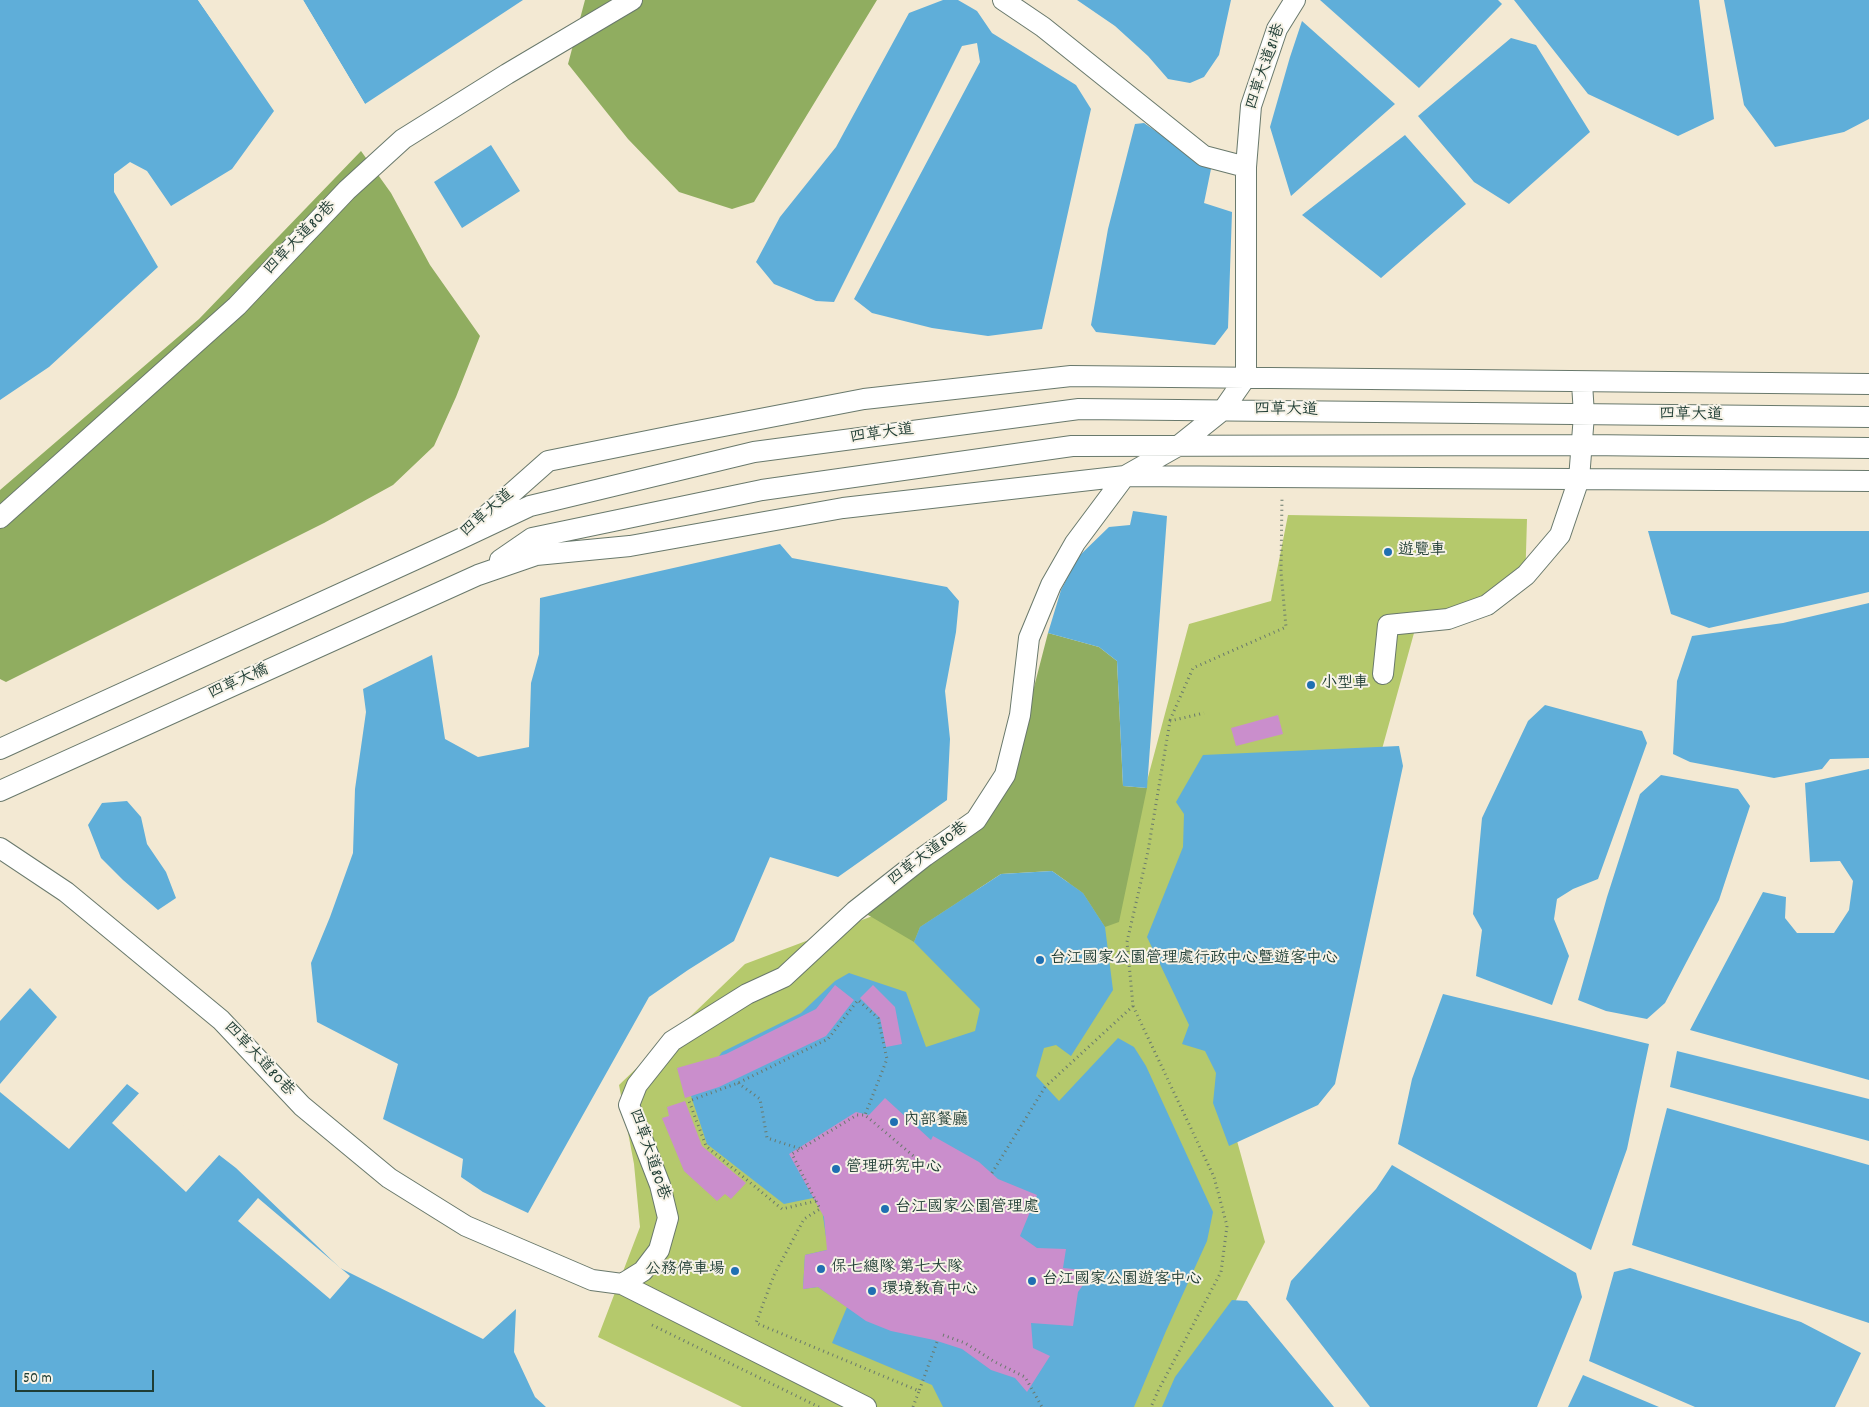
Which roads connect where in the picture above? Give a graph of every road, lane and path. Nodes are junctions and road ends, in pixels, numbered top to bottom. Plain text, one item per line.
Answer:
1 (632, 0) edge
2 (1003, 0) edge
3 (1295, 0) edge
4 (1246, 167) junction
5 (1246, 377) junction
6 (1582, 383) junction
7 (1869, 384) edge
8 (1223, 410) junction
9 (1584, 415) junction
10 (1869, 417) edge
11 (1582, 445) junction
12 (1178, 446) junction
13 (1869, 448) edge
14 (1124, 476) junction
15 (1579, 480) junction
16 (1869, 481) edge
17 (1282, 497) dead end
18 (0, 518) edge
19 (458, 540) junction
20 (478, 575) junction
21 (1383, 674) dead end
22 (1204, 713) dead end
23 (1170, 721) junction
24 (0, 749) edge
25 (0, 791) edge
26 (0, 848) edge
27 (1133, 1006) junction
28 (738, 1083) junction
29 (865, 1115) junction
30 (801, 1149) junction
31 (917, 1160) dead end
32 (992, 1173) dead end
33 (816, 1201) junction
34 (622, 1284) junction
35 (652, 1325) dead end
36 (943, 1335) dead end
37 (937, 1342) dead end
38 (919, 1391) junction
39 (819, 1407) edge
40 (866, 1407) edge
41 (913, 1407) edge
42 (1042, 1407) edge
43 (1152, 1407) edge

1 - 18 street, 四草大道80巷
2 - 4 street
3 - 4 street, 四草大道81巷
4 - 5 street, 四草大道81巷
5 - 6 street, 四草大道
5 - 8 street, 四草大道80巷
5 - 19 street, 四草大道
6 - 7 street, 四草大道
6 - 9 street
8 - 9 street, 四草大道
8 - 12 street, 四草大道80巷
8 - 19 street, 四草大道
9 - 10 street, 四草大道
9 - 11 street
11 - 12 street, 四草大道
11 - 13 street, 四草大道
11 - 15 street
12 - 14 street, 四草大道80巷
12 - 20 street, 四草大道
14 - 15 street
14 - 20 street
14 - 34 street, 四草大道80巷
15 - 16 street
15 - 21 street
17 - 23 path
19 - 24 street
20 - 25 street, 四草大橋
22 - 23 path
23 - 27 path
26 - 34 street, 四草大道80巷
27 - 32 path
27 - 43 path
28 - 29 path
28 - 30 path
28 - 33 path
29 - 30 path
29 - 31 path
30 - 33 path
33 - 38 path
34 - 40 street
35 - 39 path
36 - 42 path
37 - 38 path
38 - 41 path

